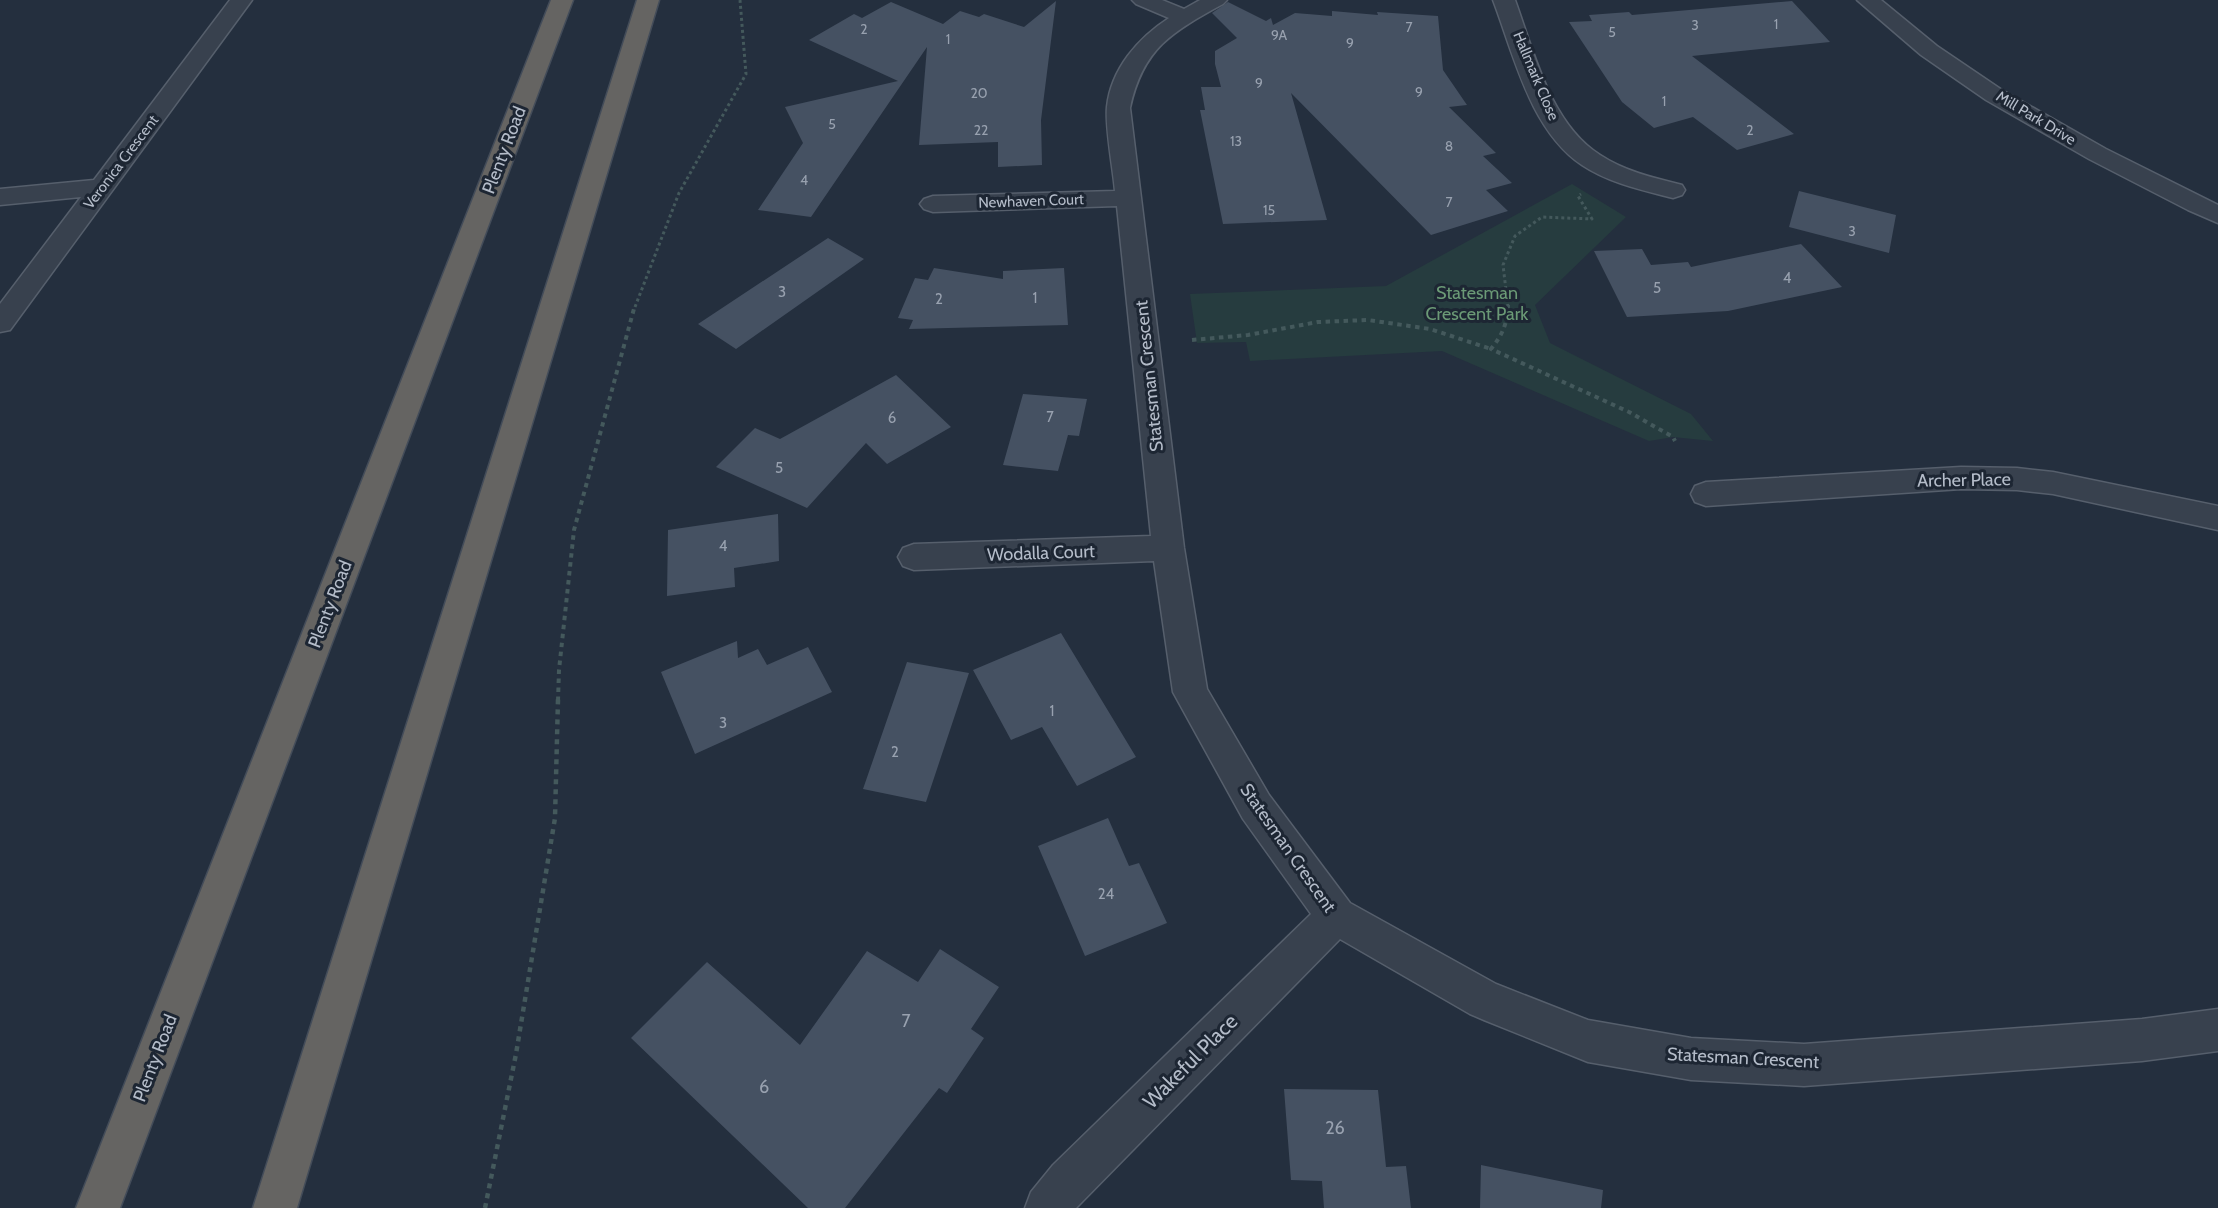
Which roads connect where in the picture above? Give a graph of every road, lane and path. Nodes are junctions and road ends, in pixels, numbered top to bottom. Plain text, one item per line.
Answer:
1 (241, 0) edge
2 (562, 0) edge
3 (648, 0) edge
4 (740, 0) edge
5 (1143, 0) edge
6 (1216, 0) edge
7 (1504, 0) edge
8 (1868, 0) edge
9 (1184, 16) junction
10 (102, 187) junction
11 (1585, 189) dead end
12 (1673, 190) dead end
13 (0, 197) edge
14 (1129, 198) junction
15 (0, 203) edge
16 (933, 204) dead end
17 (86, 208) junction
18 (2218, 215) edge
19 (0, 323) edge
20 (1192, 340) dead end
21 (1491, 349) junction
22 (1675, 441) dead end
23 (1706, 494) dead end
24 (2218, 518) edge
25 (1168, 548) junction
26 (914, 557) dead end
27 (1336, 916) junction
28 (2218, 1030) edge
29 (98, 1208) edge
30 (275, 1208) edge
31 (485, 1208) edge
32 (1047, 1208) edge

1 - 10 street, Veronica Crescent
2 - 29 highway, Plenty Road
3 - 30 highway
4 - 31 path
5 - 9 street
6 - 9 street, Statesman Crescent
7 - 12 street, Hallmark Close
8 - 18 street, Mill Park Drive
9 - 14 street, Statesman Crescent
10 - 13 street
10 - 17 street, Veronica Crescent
11 - 21 path
14 - 16 street, Newhaven Court
14 - 25 street, Statesman Crescent
15 - 17 street
17 - 19 street, Veronica Crescent
20 - 21 path
21 - 22 path
23 - 24 street, Archer Place
25 - 26 street, Wodalla Court
25 - 27 street, Statesman Crescent
27 - 28 street, Statesman Crescent
27 - 32 street, Wakeful Place

